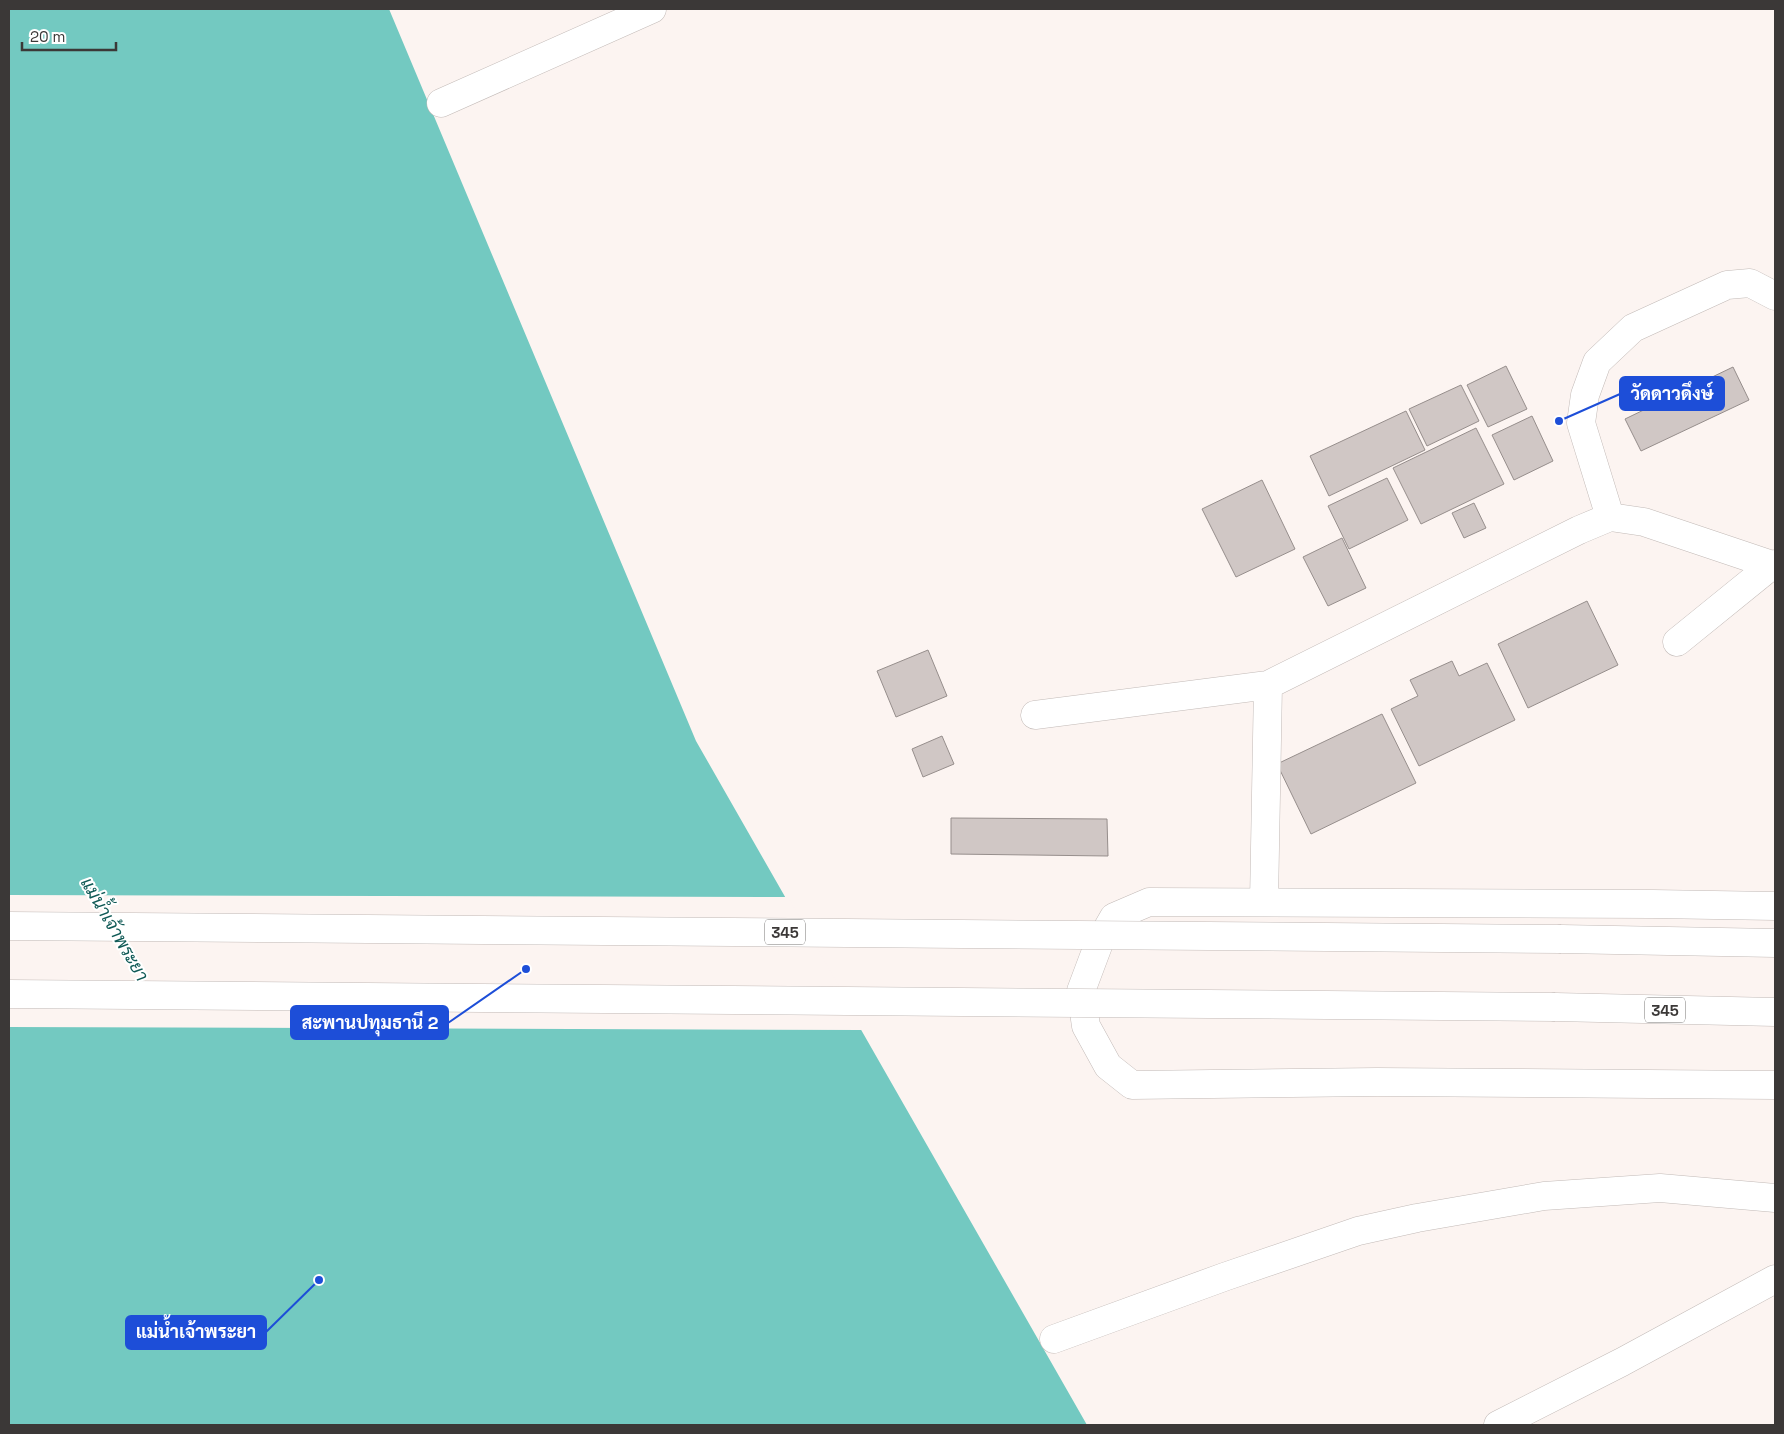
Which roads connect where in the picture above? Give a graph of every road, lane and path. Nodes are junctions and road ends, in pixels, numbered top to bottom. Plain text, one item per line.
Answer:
1 (652, 9) edge
2 (441, 103) dead end
3 (1775, 296) edge
4 (1610, 517) junction
5 (1774, 565) edge
6 (1677, 642) dead end
7 (1268, 684) junction
8 (1035, 715) dead end
9 (1264, 902) junction
10 (1775, 906) edge
11 (9, 926) edge
12 (1775, 943) edge
13 (9, 994) edge
14 (1775, 1012) edge
15 (1775, 1085) edge
16 (1775, 1198) edge
17 (1773, 1287) edge
18 (1054, 1339) dead end
19 (1498, 1425) edge

1 - 2 main road
3 - 4 main road
4 - 5 main road
4 - 7 main road
5 - 6 main road
7 - 8 main road
7 - 9 main road
9 - 10 main road
9 - 15 main road
11 - 12 main road, 345, bridge
13 - 14 main road, 345, bridge
16 - 18 main road
17 - 19 main road

